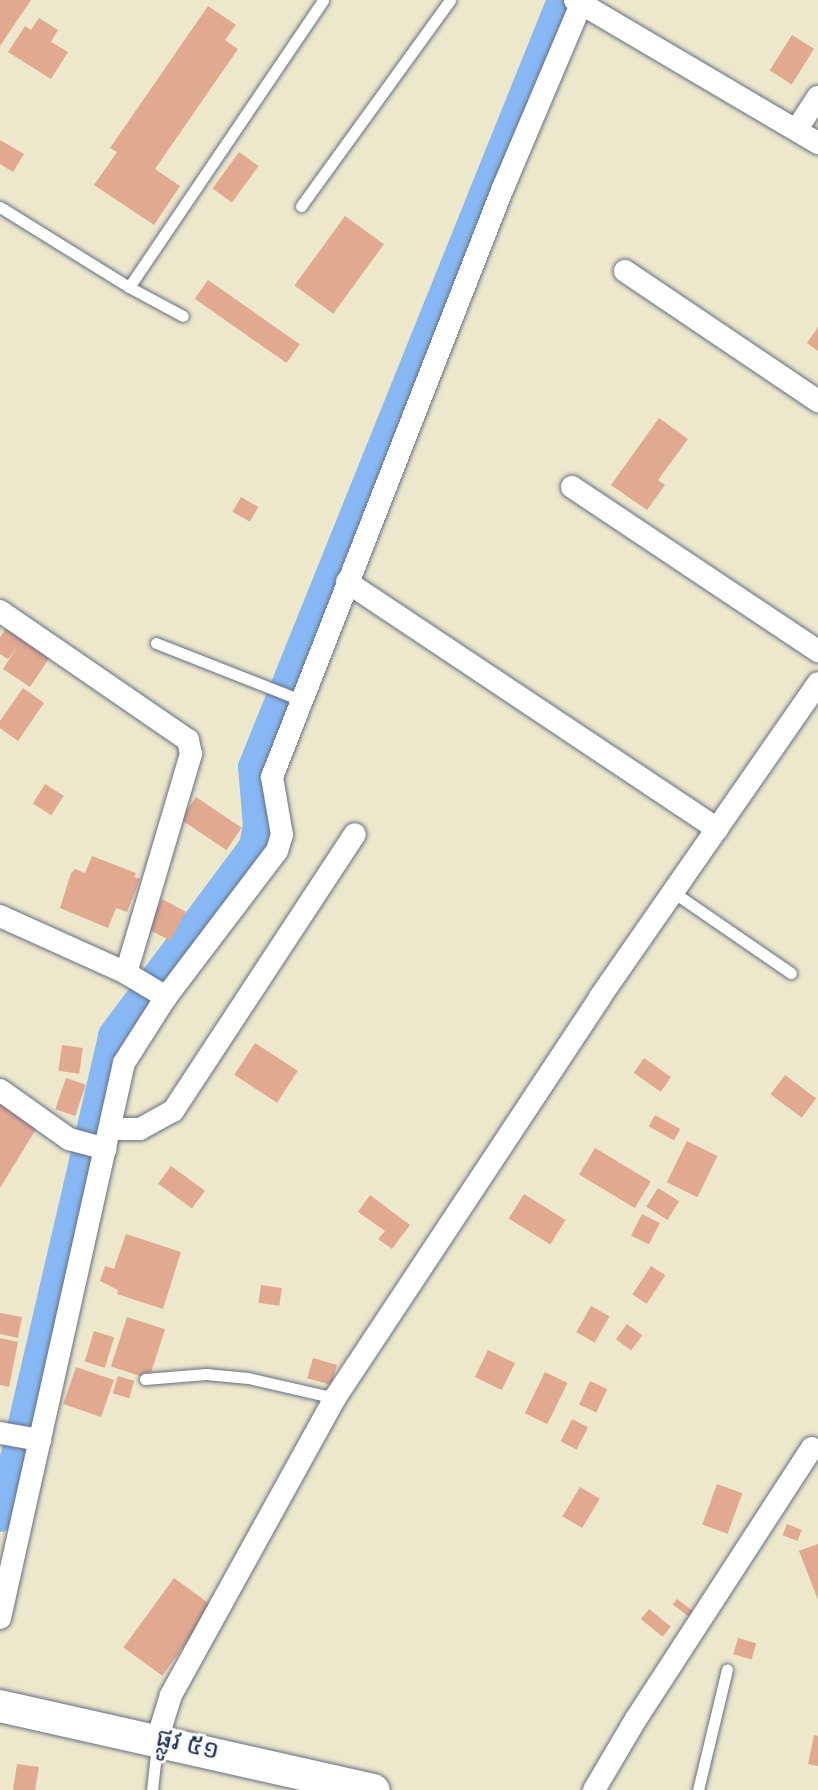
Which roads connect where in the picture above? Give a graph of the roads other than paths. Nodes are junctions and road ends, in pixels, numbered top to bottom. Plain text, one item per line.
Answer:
1 (323, 0) edge
2 (450, 0) edge
3 (578, 2) edge
4 (818, 97) edge
5 (797, 129) junction
6 (818, 143) edge
7 (301, 206) dead end
8 (0, 207) edge
9 (625, 271) dead end
10 (129, 287) junction
11 (183, 316) dead end
12 (818, 401) edge
13 (572, 487) dead end
14 (347, 582) junction
15 (0, 611) edge
16 (156, 643) dead end
17 (818, 651) edge
18 (818, 683) edge
19 (297, 698) junction
20 (717, 829) junction
21 (355, 834) dead end
22 (673, 892) junction
23 (0, 916) edge
24 (791, 973) dead end
25 (146, 986) junction
26 (0, 1090) edge
27 (103, 1141) junction
28 (145, 1379) dead end
29 (335, 1398) junction
30 (19, 1436) edge
31 (812, 1448) dead end
32 (0, 1618) edge
33 (727, 1669) dead end
34 (0, 1706) edge
35 (157, 1740) junction
36 (152, 1790) edge
37 (374, 1790) edge
38 (594, 1790) edge
39 (698, 1790) edge

1 - 10 lane
2 - 7 lane
3 - 5 street
3 - 14 street
4 - 5 street
5 - 6 street
8 - 10 lane
9 - 12 street
10 - 11 lane
13 - 17 street
14 - 19 street
14 - 20 street
15 - 25 street
16 - 19 lane
18 - 20 street
19 - 25 street
20 - 22 street
21 - 27 street
22 - 24 lane
22 - 29 street
23 - 25 street
25 - 27 street
26 - 27 street
27 - 30 street
28 - 29 lane
29 - 35 street
30 - 32 street
31 - 38 street
33 - 39 lane
34 - 35 main road, ផ្លូវ ៥១
35 - 36 lane
35 - 37 main road, ផ្លូវ ៥១

